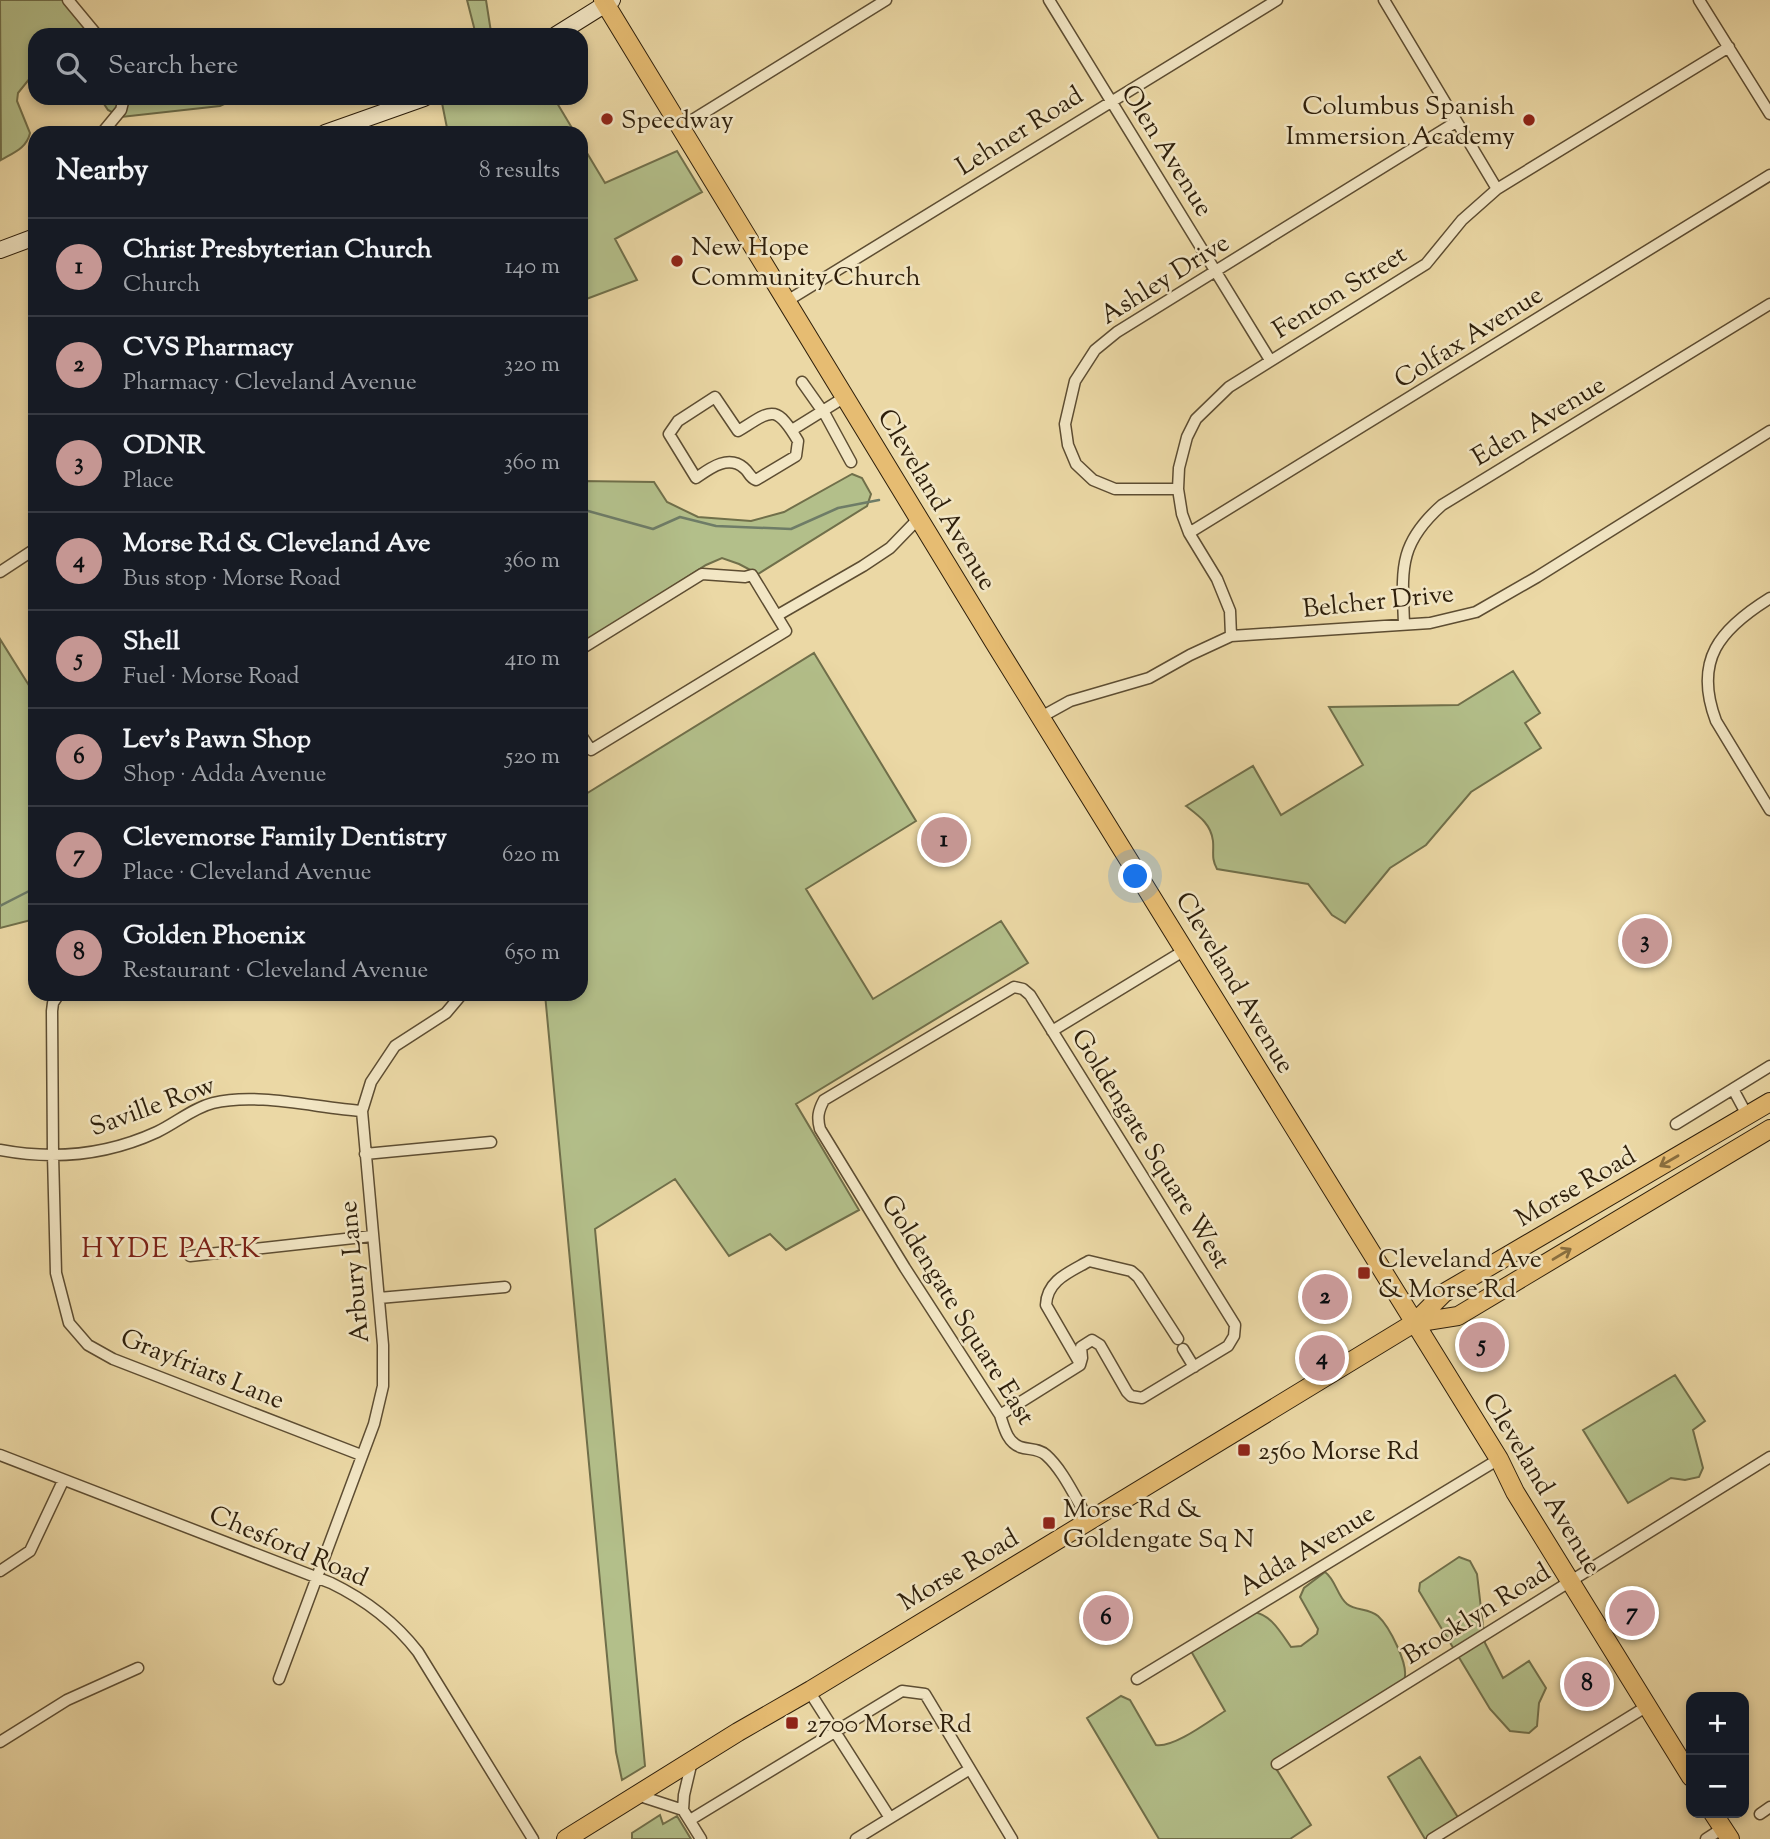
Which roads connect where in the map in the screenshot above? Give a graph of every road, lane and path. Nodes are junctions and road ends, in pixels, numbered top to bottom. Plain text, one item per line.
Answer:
1 (68, 0) edge
2 (886, 0) edge
3 (1049, 0) edge
4 (1277, 0) edge
5 (1384, 0) edge
6 (1699, 0) edge
7 (607, 1) edge
8 (91, 28) edge
9 (566, 28) edge
10 (1729, 47) junction
11 (1110, 102) junction
12 (122, 105) edge
13 (408, 105) edge
14 (1770, 114) edge
15 (1456, 122) junction
16 (108, 126) edge
17 (361, 126) edge
18 (681, 127) junction
19 (1770, 176) edge
20 (1497, 189) junction
21 (28, 240) edge
22 (0, 250) edge
23 (1215, 271) junction
24 (787, 301) junction
25 (1770, 304) edge
26 (1270, 360) junction
27 (802, 382) dead end
28 (845, 397) junction
29 (822, 411) junction
30 (792, 430) junction
31 (1770, 431) edge
32 (851, 462) dead end
33 (1178, 489) junction
34 (919, 518) junction
35 (1189, 533) junction
36 (28, 554) edge
37 (0, 572) edge
38 (1770, 598) edge
39 (778, 615) junction
40 (1404, 624) junction
41 (1231, 636) junction
42 (588, 645) edge
43 (1041, 717) junction
44 (588, 746) edge
45 (1770, 810) edge
46 (1185, 950) junction
47 (54, 1001) edge
48 (456, 1001) edge
49 (1052, 1031) junction
50 (1770, 1066) edge
51 (1733, 1089) junction
52 (824, 1100) joint
53 (1770, 1102) edge
54 (362, 1111) junction
55 (1747, 1115) junction
56 (1770, 1119) edge
57 (1676, 1124) dead end
58 (1764, 1133) edge
59 (491, 1142) dead end
60 (0, 1150) edge
61 (365, 1154) junction
62 (53, 1155) junction
63 (1659, 1195) junction
64 (372, 1236) junction
65 (190, 1256) dead end
66 (505, 1287) dead end
67 (379, 1298) junction
68 (1414, 1323) junction
69 (1080, 1364) junction
70 (1195, 1367) junction
71 (1000, 1415) junction
72 (0, 1455) edge
73 (361, 1455) junction
74 (1770, 1457) edge
75 (1499, 1458) junction
76 (63, 1480) junction
77 (1089, 1520) junction
78 (0, 1571) edge
79 (315, 1577) junction
80 (1572, 1581) junction
81 (138, 1668) dead end
82 (279, 1679) dead end
83 (1137, 1679) dead end
84 (810, 1691) junction
85 (1649, 1706) junction
86 (834, 1731) junction
87 (0, 1742) edge
88 (692, 1760) junction
89 (1277, 1764) dead end
90 (970, 1769) junction
91 (1686, 1769) edge
92 (637, 1794) junction
93 (1770, 1807) edge
94 (683, 1810) junction
95 (1760, 1814) dead end
96 (890, 1818) junction
97 (1716, 1818) edge
98 (690, 1820) junction
99 (1726, 1834) edge
100 (533, 1839) edge
101 (566, 1839) edge
102 (701, 1839) edge
103 (856, 1839) edge
104 (1012, 1839) edge
105 (1432, 1839) edge
106 (1706, 1839) edge

1 - 8 street
2 - 18 street
3 - 11 street, Olen Avenue
4 - 11 street, Lehner Road
5 - 15 street
6 - 10 street
7 - 9 main road
7 - 18 main road, Cleveland Avenue
10 - 14 street
10 - 20 street, Fenton Street
11 - 23 street, Olen Avenue
11 - 24 street, Lehner Road
12 - 16 street
13 - 17 main road
15 - 20 street
15 - 23 street, Ashley Drive
18 - 24 main road, Cleveland Avenue
19 - 35 street, Colfax Avenue
20 - 26 street, Fenton Street
21 - 22 main road
23 - 26 street, Olen Avenue
23 - 33 street, Ashley Drive
24 - 28 main road, Cleveland Avenue
25 - 40 street, Eden Avenue
26 - 33 street, Fenton Street
27 - 29 street
28 - 29 street
28 - 34 main road, Cleveland Avenue
29 - 30 street
29 - 32 street
30 - 30 street
31 - 40 street, Belcher Drive
33 - 35 street, Fenton Street
34 - 39 street
34 - 43 main road, Cleveland Avenue
35 - 41 street, Fenton Street
36 - 37 street
38 - 45 street
39 - 42 street
39 - 44 street
40 - 41 street, Belcher Drive
41 - 43 street, Belcher Drive
43 - 46 main road, Cleveland Avenue
46 - 49 street
46 - 68 main road, Cleveland Avenue
47 - 62 street, Grayfriars Lane
48 - 54 street, Arbury Lane
49 - 52 street, Goldengate Square West
49 - 70 street, Goldengate Square West
50 - 51 street
51 - 55 street
51 - 57 street
52 - 71 street, Goldengate Square East
53 - 55 main road, Morse Road
54 - 61 street, Arbury Lane
54 - 62 street, Saville Row
55 - 63 main road
55 -> 68 main road, Morse Road
56 - 58 main road
58 - 63 main road, Morse Road
59 - 61 street
60 - 62 street, Saville Row
61 - 64 street, Arbury Lane
62 - 73 street, Grayfriars Lane
68 -> 63 main road, Morse Road
64 - 65 street
64 - 67 street, Arbury Lane
66 - 67 street
67 - 73 street, Arbury Lane
68 - 75 main road, Cleveland Avenue
68 - 77 main road, Morse Road
69 - 70 street
69 - 70 street
69 - 71 street
71 - 77 street, Goldengate Square East
72 - 76 street, Chesford Road
73 - 79 street, Arbury Lane
74 - 80 street, Brooklyn Road
75 - 80 main road, Cleveland Avenue
75 - 83 street, Adda Avenue
76 - 78 street
76 - 79 street, Chesford Road
77 - 84 main road, Morse Road
79 - 82 street, Arbury Lane
79 - 100 street, Chesford Road
80 - 85 main road, Cleveland Avenue
80 - 89 street, Brooklyn Road
81 - 87 street
84 - 86 street
84 - 88 main road, Morse Road
85 - 91 main road, Cleveland Avenue
85 - 105 street
86 - 90 street
86 - 96 street
86 - 98 street
88 - 92 main road, Morse Road
88 - 94 street
90 - 96 street
90 - 104 street
92 - 94 street
92 - 101 main road, Morse Road
93 - 95 street
94 - 98 street
96 - 103 street
97 - 99 main road
98 - 102 street
99 - 106 street

